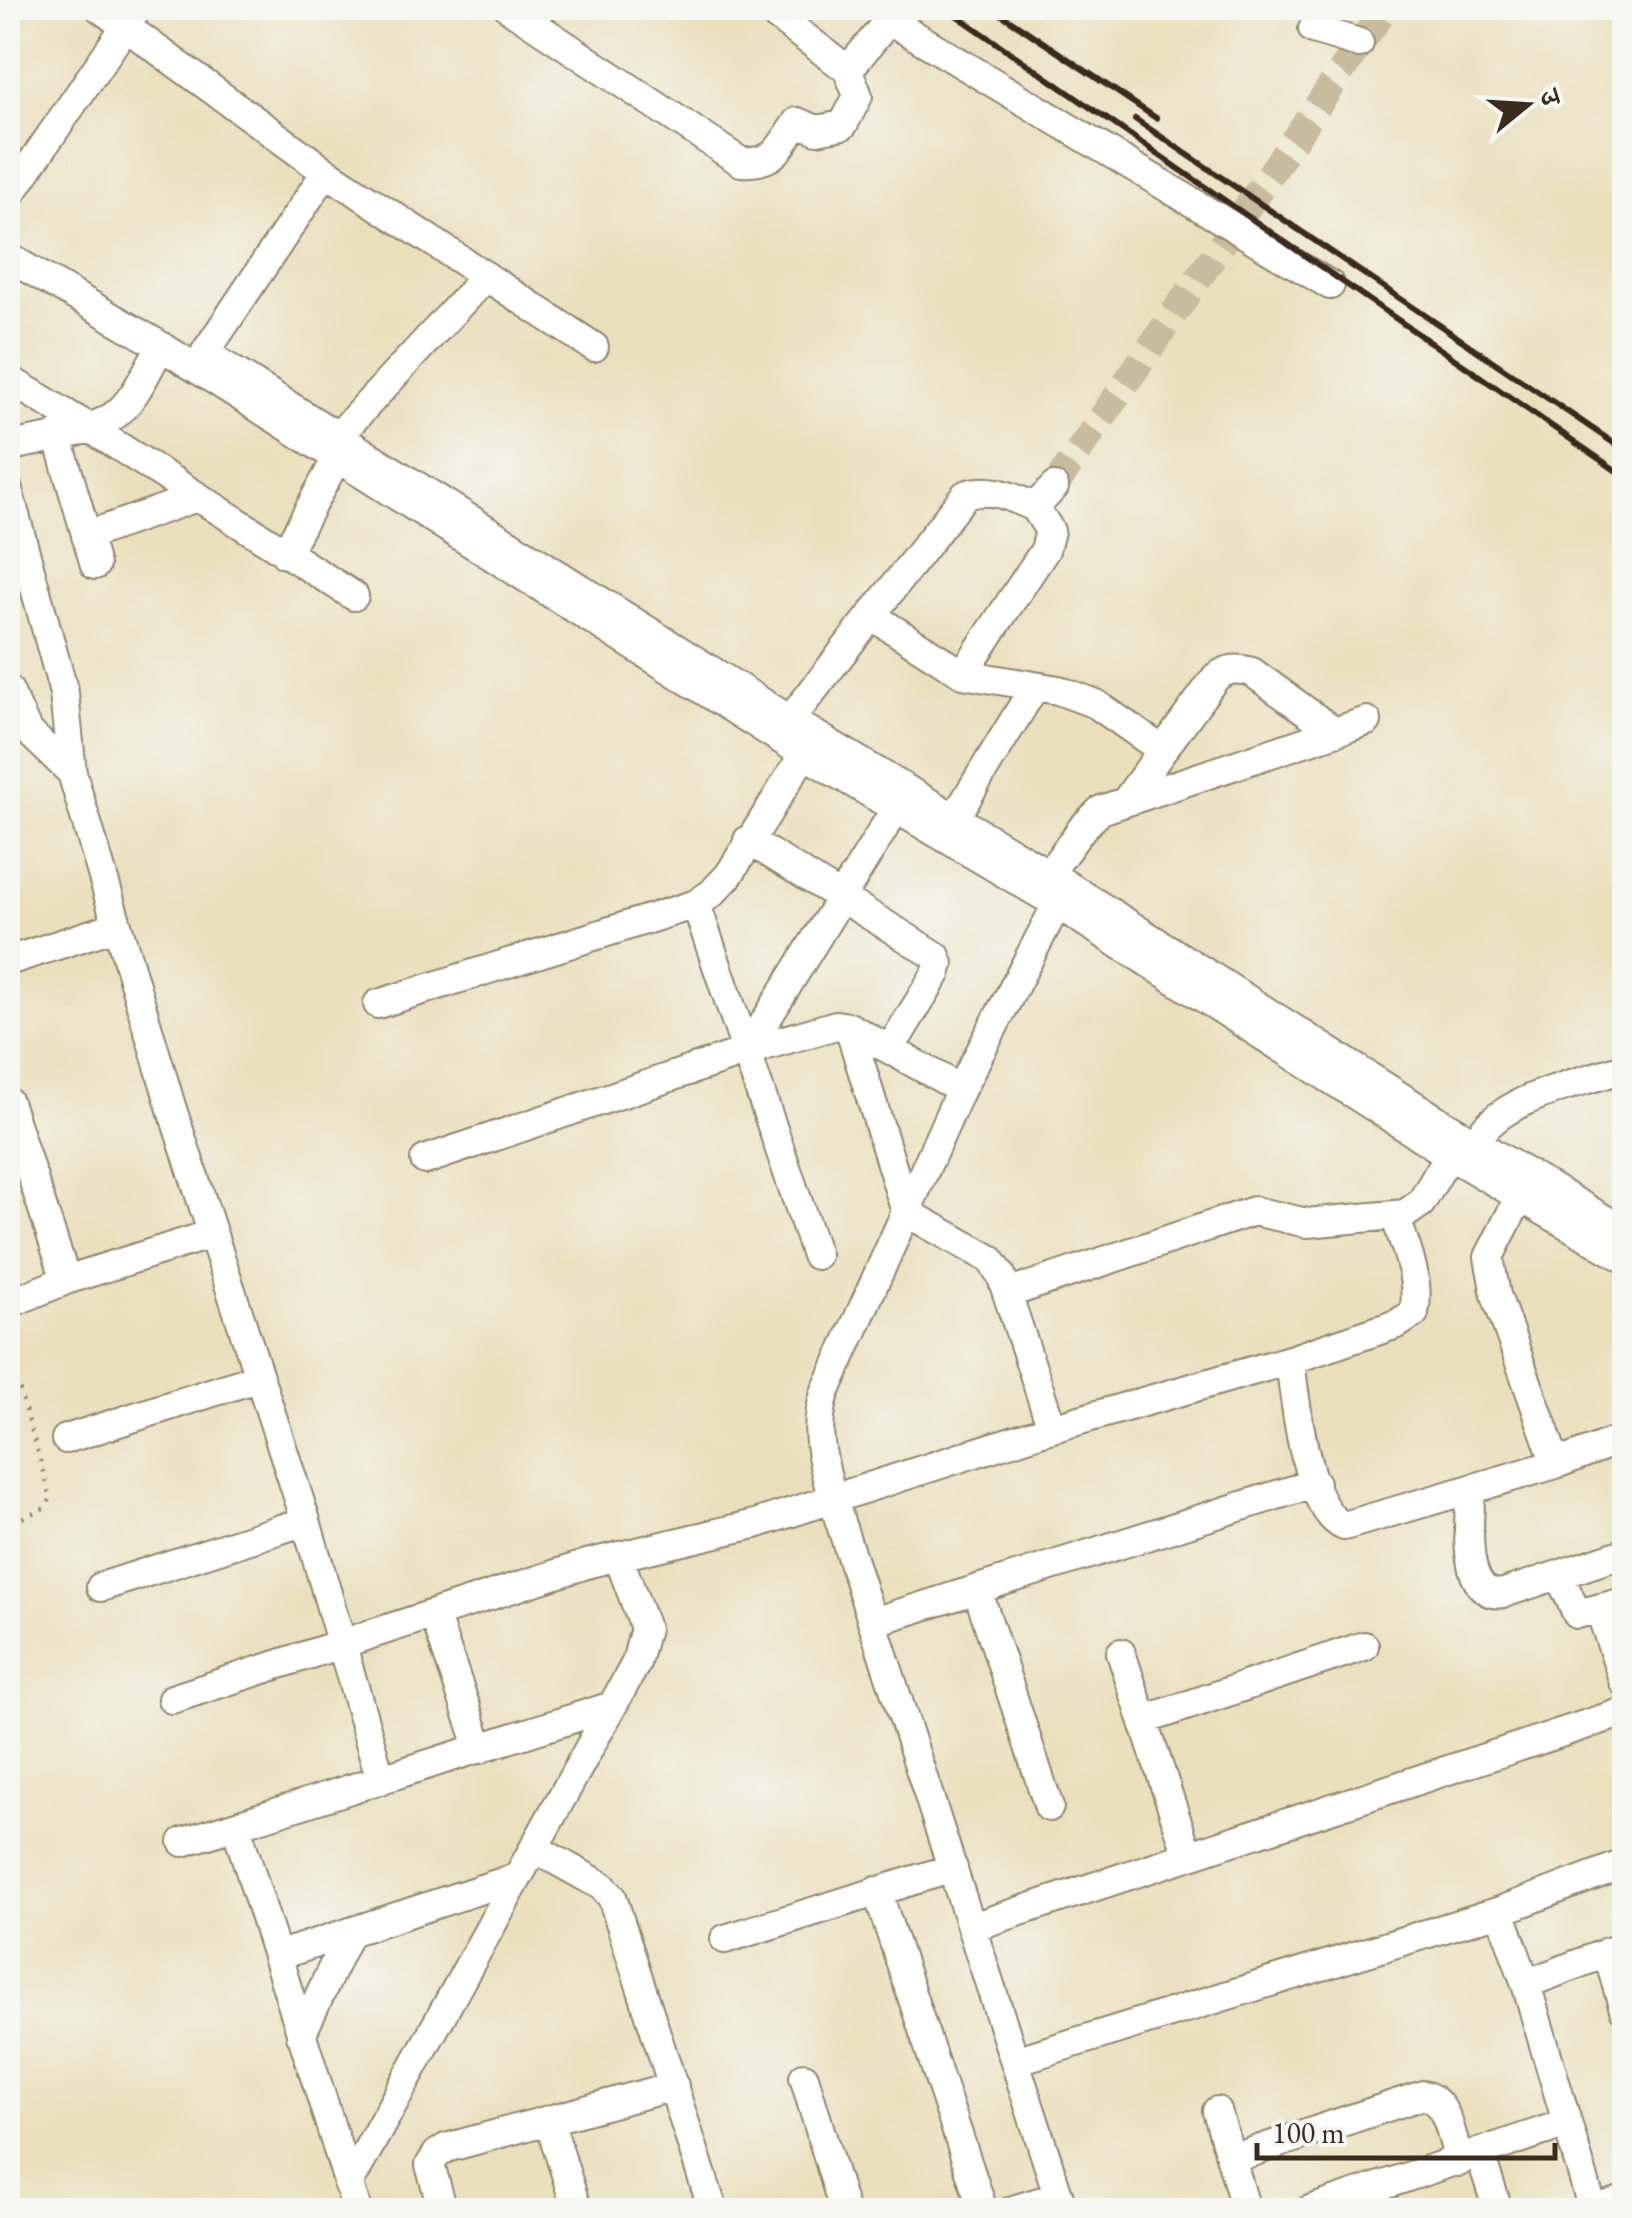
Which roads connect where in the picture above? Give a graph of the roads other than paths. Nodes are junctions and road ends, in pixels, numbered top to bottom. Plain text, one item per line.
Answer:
1 (100, 8) edge
2 (509, 8) edge
3 (766, 8) edge
4 (132, 17) edge
5 (1313, 28) dead end
6 (1360, 43) dead end
7 (848, 70) junction
8 (326, 172) junction
9 (8, 198) edge
10 (8, 238) edge
11 (8, 257) edge
12 (486, 276) junction
13 (1330, 285) dead end
14 (95, 297) junction
15 (161, 346) junction
16 (594, 347) dead end
17 (205, 353) junction
18 (8, 379) edge
19 (88, 427) junction
20 (57, 434) junction
21 (8, 447) edge
22 (338, 448) junction
23 (8, 490) edge
24 (197, 497) junction
25 (86, 536) junction
26 (285, 554) junction
27 (95, 565) dead end
28 (354, 596) dead end
29 (872, 616) junction
30 (962, 674) junction
31 (1035, 686) junction
32 (8, 689) edge
33 (790, 720) junction
34 (1367, 721) dead end
35 (1335, 732) junction
36 (809, 745) junction
37 (1162, 750) junction
38 (72, 773) junction
39 (1124, 802) junction
40 (895, 810) junction
41 (954, 819) junction
42 (748, 840) junction
43 (1058, 888) junction
44 (841, 896) junction
45 (696, 904) junction
46 (116, 926) junction
47 (8, 962) edge
48 (378, 1004) dead end
49 (850, 1027) junction
50 (747, 1050) junction
51 (890, 1050) junction
52 (1624, 1068) edge
53 (961, 1089) junction
54 (8, 1102) edge
55 (1476, 1142) junction
56 (1450, 1155) junction
57 (425, 1160) dead end
58 (1520, 1196) junction
59 (906, 1212) junction
60 (1395, 1216) junction
61 (1624, 1231) edge
62 (212, 1234) junction
63 (816, 1256) dead end
64 (1624, 1258) edge
65 (66, 1280) junction
66 (1010, 1293) junction
67 (8, 1304) edge
68 (1290, 1360) junction
69 (257, 1378) junction
70 (1052, 1428) junction
71 (1624, 1438) edge
72 (66, 1439) dead end
73 (1556, 1464) junction
74 (1314, 1483) junction
75 (1470, 1489) junction
76 (832, 1497) junction
77 (306, 1522) junction
78 (1624, 1554) edge
79 (618, 1556) junction
80 (1559, 1576) junction
81 (101, 1588) dead end
82 (977, 1589) junction
83 (1612, 1606) edge
84 (434, 1614) junction
85 (873, 1622) junction
86 (342, 1644) junction
87 (1364, 1646) dead end
88 (1122, 1653) dead end
89 (1624, 1682) edge
90 (172, 1699) dead end
91 (612, 1706) junction
92 (1624, 1712) edge
93 (1144, 1720) junction
94 (480, 1748) junction
95 (381, 1780) junction
96 (1049, 1807) dead end
97 (236, 1826) junction
98 (184, 1842) dead end
99 (534, 1848) junction
100 (1188, 1854) junction
101 (1624, 1864) edge
102 (952, 1868) junction
103 (518, 1878) junction
104 (877, 1891) junction
105 (1500, 1911) junction
106 (972, 1927) junction
107 (348, 1933) junction
108 (725, 1939) dead end
109 (1616, 1949) edge
110 (277, 1956) junction
111 (1526, 1984) junction
112 (1624, 2009) edge
113 (301, 2035) junction
114 (1015, 2061) junction
115 (804, 2077) dead end
116 (674, 2086) junction
117 (1217, 2110) dead end
118 (549, 2120) junction
119 (1564, 2124) junction
120 (1470, 2158) junction
121 (1231, 2159) junction
122 (353, 2198) edge
123 (1624, 2200) edge
124 (1366, 2202) edge
125 (1061, 2203) edge
126 (444, 2210) edge
127 (577, 2210) edge
128 (713, 2210) edge
129 (844, 2210) edge
130 (983, 2210) edge
131 (1013, 2210) edge
132 (1246, 2210) edge
133 (1310, 2210) edge
134 (1498, 2210) edge
135 (1592, 2210) edge

1 - 4 street
2 - 7 street
3 - 7 street
4 - 8 street
4 - 9 street
5 - 6 street
7 - 13 street
8 - 12 street
8 - 17 street
10 - 14 street
11 - 14 street
12 - 16 street
12 - 22 street
14 - 15 street
14 - 17 street
15 - 19 street
15 - 22 street
17 - 22 street
18 - 19 street
19 - 20 street
19 - 24 street
20 - 21 street
20 - 25 street
22 - 26 street
22 - 33 street
22 - 36 street
23 - 38 street
24 - 25 street
24 - 26 street
25 - 27 street
26 - 28 street
29 - 30 street
29 - 30 street
29 - 33 street
30 - 31 street
31 - 37 street
31 - 41 street
32 - 38 street
33 - 36 street
34 - 35 street
35 - 37 street
35 - 39 street
36 - 40 street
36 - 41 street
36 - 42 street
37 - 39 street
38 - 46 street
39 - 43 street
40 - 43 street
40 - 44 street
41 - 43 street
42 - 44 street
42 - 45 street
43 - 53 street
43 - 55 street
43 - 56 street
44 - 50 street
44 - 51 street
45 - 48 street
45 - 50 street
46 - 47 street
46 - 62 street
49 - 50 street
49 - 51 street
49 - 59 street
50 - 57 street
50 - 63 street
51 - 53 street
52 - 55 street
53 - 59 street
54 - 65 street
55 - 61 street
56 - 58 street
56 - 60 street
58 - 64 street
58 - 73 street
59 - 66 street
59 - 76 street
60 - 66 street
60 - 68 street
62 - 65 street
62 - 69 street
65 - 67 street
66 - 70 street
68 - 70 street
68 - 74 street
69 - 72 street
69 - 77 street
70 - 76 street
71 - 73 street
73 - 75 street
74 - 75 street
74 - 82 street
75 - 80 street
76 - 79 street
76 - 85 street
77 - 81 street
77 - 86 street
78 - 80 street
79 - 84 street
79 - 91 street
80 - 83 street
82 - 85 street
82 - 96 street
83 - 89 street
84 - 86 street
84 - 94 street
85 - 102 street
86 - 90 street
86 - 95 street
87 - 93 street
88 - 93 street
91 - 94 street
91 - 99 street
92 - 100 street
93 - 100 street
94 - 95 street
95 - 97 street
97 - 98 street
97 - 110 street
99 - 103 street
99 - 116 street
100 - 106 street
101 - 105 street
102 - 104 street
102 - 106 street
103 - 107 street
103 - 122 street
104 - 108 street
104 - 130 street
105 - 111 street
105 - 114 street
106 - 114 street
107 - 110 street
107 - 113 street
109 - 111 street
109 - 112 street
110 - 113 street
111 - 119 street
113 - 122 street
114 - 125 street
115 - 129 street
116 - 118 street
116 - 128 street
117 - 121 street
118 - 126 street
118 - 127 street
119 - 120 street
119 - 135 street
120 - 121 street
120 - 124 street
120 - 134 street
121 - 132 street
123 - 135 street
124 - 133 street
125 - 131 street

